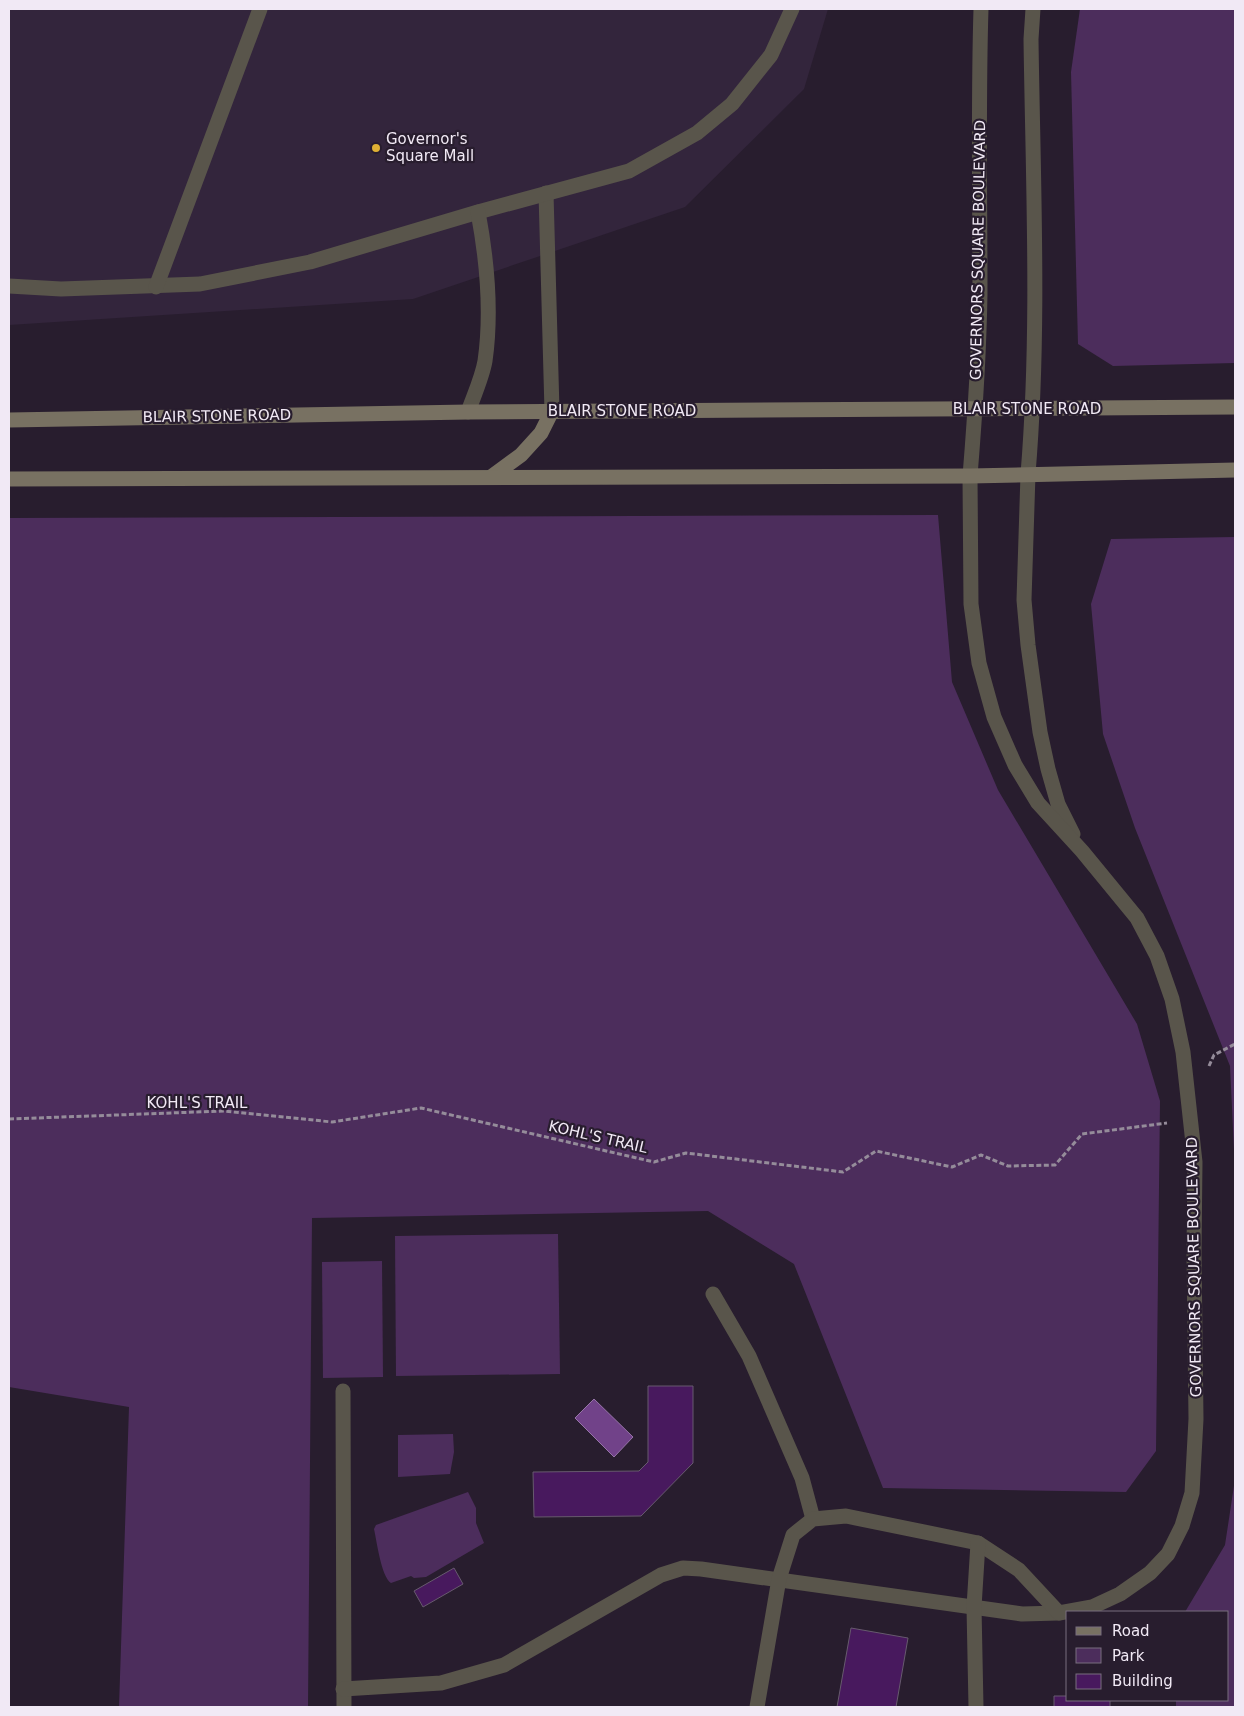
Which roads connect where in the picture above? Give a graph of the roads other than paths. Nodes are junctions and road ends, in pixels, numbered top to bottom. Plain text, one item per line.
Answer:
1 (260, 9) edge
2 (792, 9) edge
3 (981, 9) edge
4 (1033, 9) edge
5 (546, 193) junction
6 (478, 212) junction
7 (9, 286) edge
8 (156, 287) junction
9 (1235, 407) edge
10 (975, 408) junction
11 (1034, 410) junction
12 (552, 411) junction
13 (468, 412) junction
14 (9, 420) edge
15 (1235, 470) edge
16 (1028, 474) junction
17 (970, 476) junction
18 (491, 477) junction
19 (9, 479) edge
20 (1082, 852) junction
21 (714, 1294) dead end
22 (343, 1391) dead end
23 (813, 1519) junction
24 (978, 1543) junction
25 (779, 1579) junction
26 (974, 1607) junction
27 (1070, 1611) edge
28 (1066, 1612) edge
29 (1059, 1613) junction
30 (343, 1689) junction
31 (344, 1707) edge
32 (757, 1707) edge
33 (976, 1707) edge

1 - 8 street
2 - 5 street
3 - 10 street, GOVERNORS SQUARE BOULEVARD
4 - 11 street, GOVERNORS SQUARE BOULEVARD
5 - 6 street
5 - 12 street
6 - 8 street
6 - 13 street
7 - 8 street
9 - 11 main road, BLAIR STONE ROAD
10 - 11 main road, BLAIR STONE ROAD
10 - 12 main road, BLAIR STONE ROAD
10 - 17 street, GOVERNORS SQUARE BOULEVARD
11 - 16 street, GOVERNORS SQUARE BOULEVARD
12 - 13 main road, BLAIR STONE ROAD
12 - 18 main road
13 - 14 main road, BLAIR STONE ROAD
15 - 16 main road
16 - 17 main road
16 - 20 street, GOVERNORS SQUARE BOULEVARD
17 - 18 main road
17 - 20 street, GOVERNORS SQUARE BOULEVARD
18 - 19 main road
20 - 27 street, GOVERNORS SQUARE BOULEVARD
21 - 23 street
22 - 30 street
23 - 24 street
23 - 25 street
24 - 26 street
24 - 29 street
25 - 26 street, GOVERNORS SQUARE BOULEVARD
25 - 30 street, GOVERNORS SQUARE BOULEVARD
25 - 32 street
26 - 29 street, GOVERNORS SQUARE BOULEVARD
26 - 33 street
28 - 29 street, GOVERNORS SQUARE BOULEVARD
30 - 31 street

